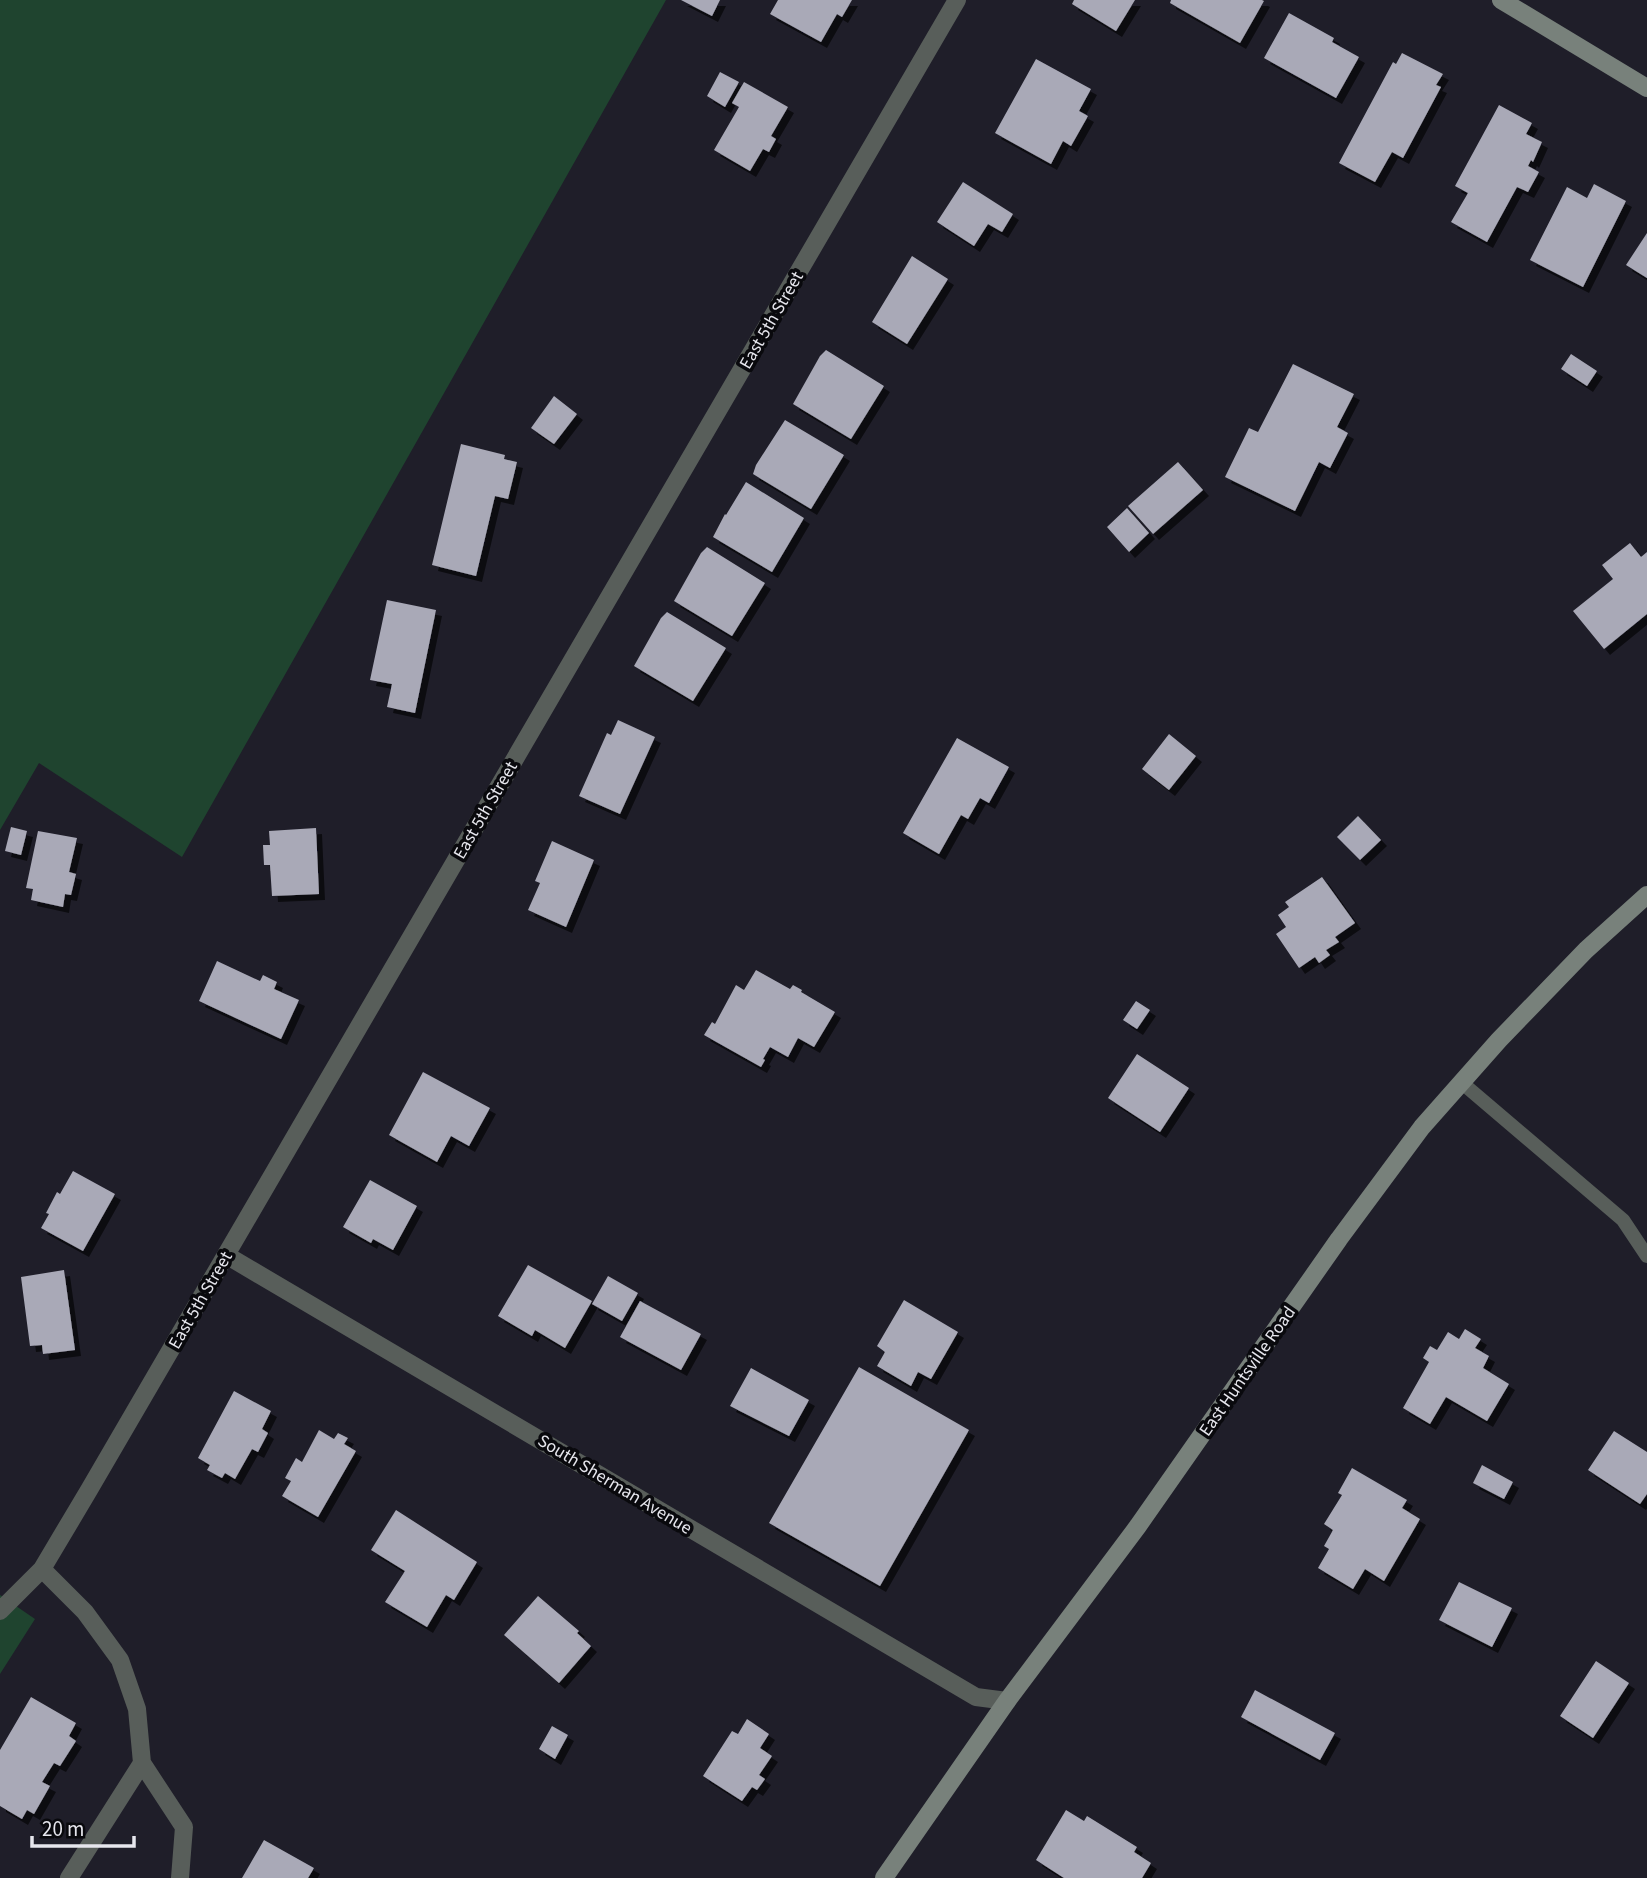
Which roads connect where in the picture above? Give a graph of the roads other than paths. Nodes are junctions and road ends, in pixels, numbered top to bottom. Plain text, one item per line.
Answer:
1 (957, 0) edge
2 (1501, 0) edge
3 (1647, 88) edge
4 (1647, 895) edge
5 (1461, 1082) junction
6 (226, 1255) junction
7 (1647, 1256) edge
8 (42, 1569) junction
9 (0, 1611) edge
10 (1007, 1702) junction
11 (142, 1763) junction
12 (69, 1878) edge
13 (180, 1878) edge
14 (884, 1878) edge

1 - 6 street, East 5th Street
2 - 3 main road
4 - 5 main road, East Huntsville Road
5 - 7 lane
5 - 10 main road, East Huntsville Road
6 - 8 street, East 5th Street
6 - 10 street, South Sherman Avenue
8 - 9 street, East 5th Street
8 - 11 street
10 - 14 main road, East Huntsville Road
11 - 12 street
11 - 13 street

